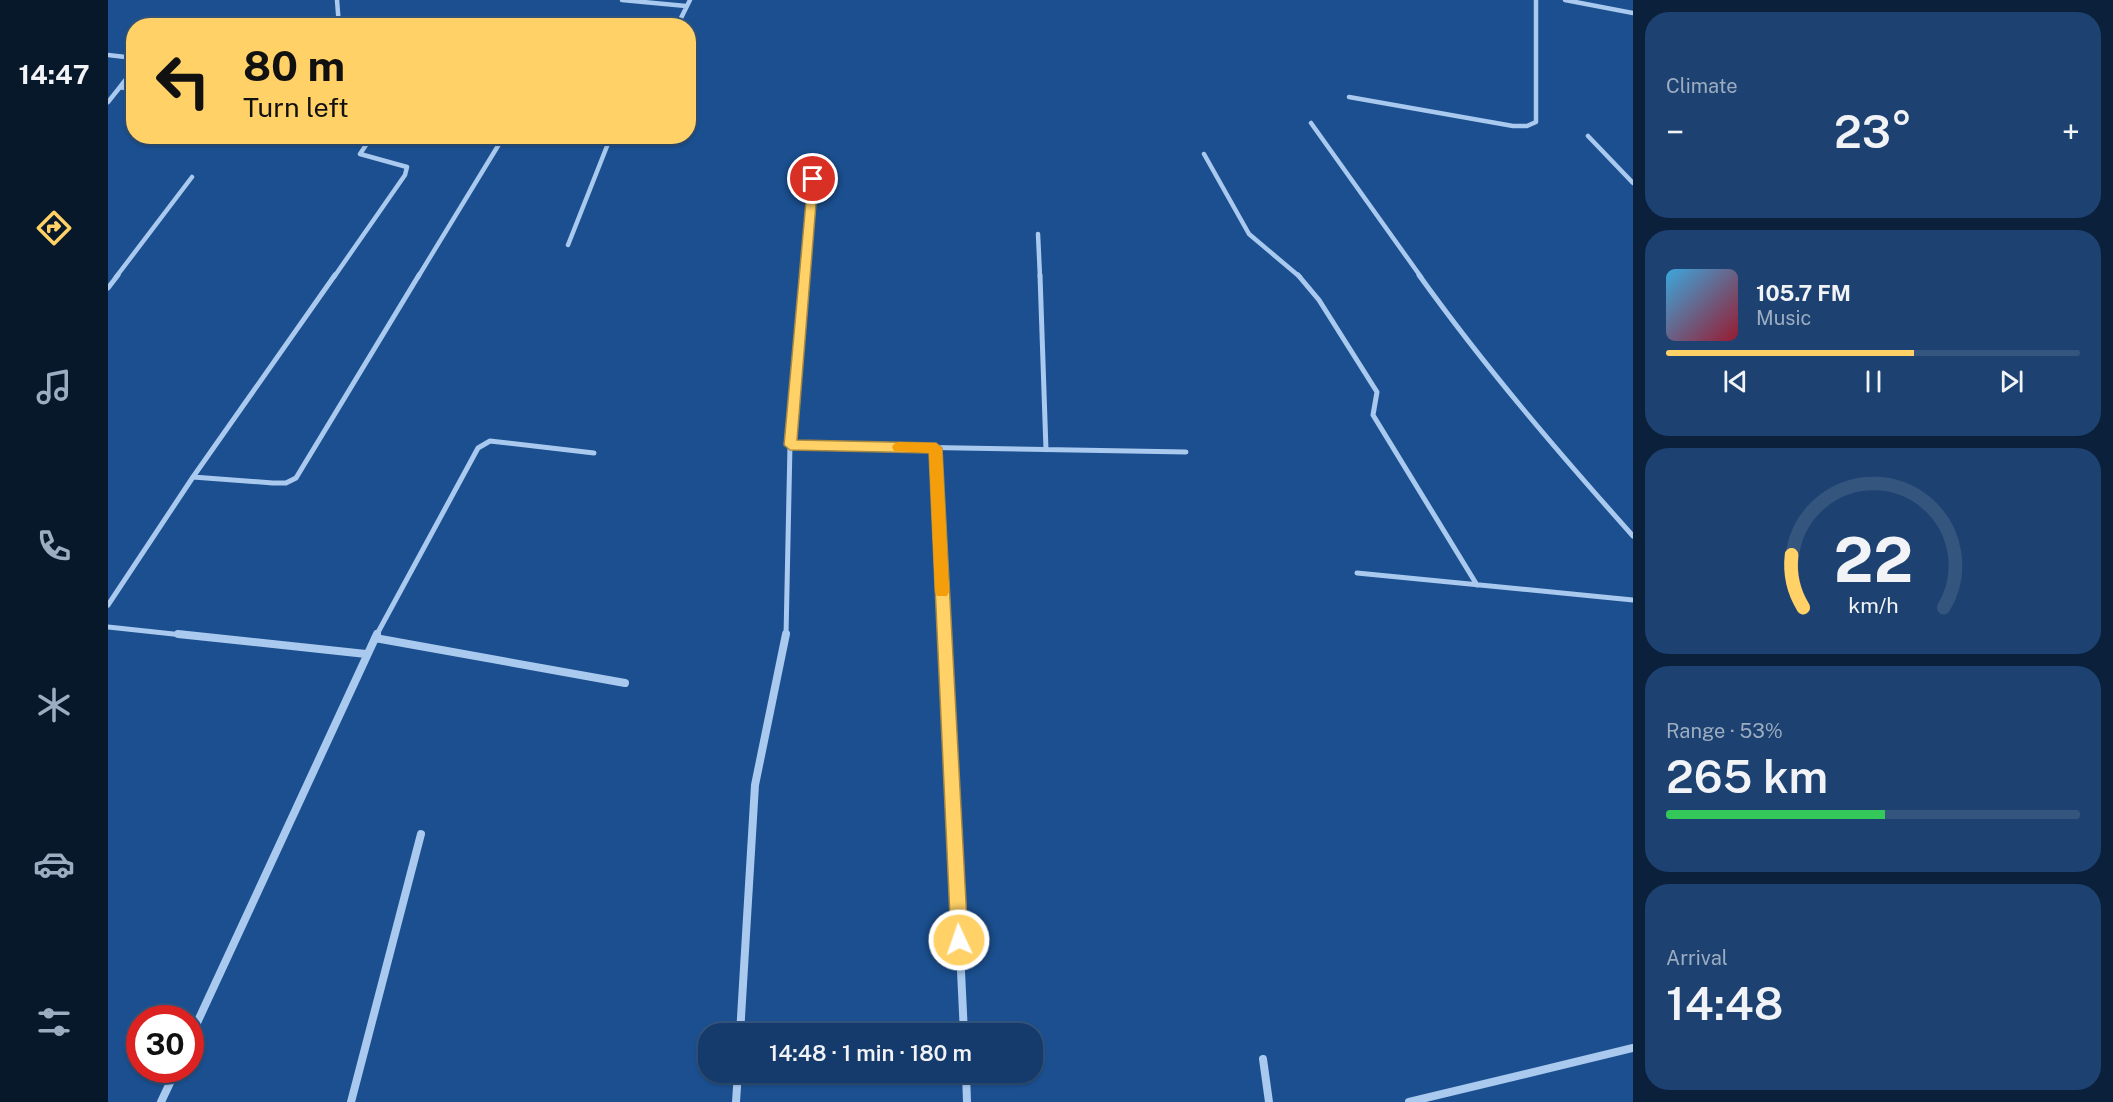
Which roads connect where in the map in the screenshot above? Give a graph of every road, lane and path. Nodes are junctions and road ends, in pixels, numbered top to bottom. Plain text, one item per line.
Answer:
1 (337, 0) edge
2 (622, 0) edge
3 (690, 0) edge
4 (1536, 0) edge
5 (1565, 0) edge
6 (687, 6) junction
7 (1633, 13) edge
8 (338, 18) edge
9 (681, 18) edge
10 (108, 55) edge
11 (126, 57) edge
12 (126, 79) edge
13 (120, 87) junction
14 (126, 88) edge
15 (1349, 97) dead end
16 (108, 102) edge
17 (1311, 123) dead end
18 (1588, 136) dead end
19 (367, 144) edge
20 (499, 144) edge
21 (608, 144) edge
22 (1204, 154) dead end
23 (815, 157) dead end
24 (192, 177) dead end
25 (1633, 183) edge
26 (1038, 234) dead end
27 (568, 245) dead end
28 (108, 288) edge
29 (790, 445) junction
30 (936, 448) junction
31 (1046, 450) junction
32 (1186, 452) dead end
33 (594, 453) dead end
34 (193, 477) junction
35 (1633, 536) edge
36 (1357, 573) dead end
37 (1477, 585) junction
38 (1633, 600) edge
39 (108, 605) edge
40 (108, 627) edge
41 (375, 638) junction
42 (366, 654) junction
43 (626, 683) dead end
44 (421, 834) dead end
45 (204, 1007) edge
46 (741, 1023) edge
47 (963, 1023) edge
48 (1633, 1048) edge
49 (1263, 1059) dead end
50 (170, 1083) edge
51 (737, 1083) edge
52 (966, 1083) edge
53 (161, 1102) edge
54 (351, 1102) edge
55 (736, 1102) edge
56 (967, 1102) edge
57 (1269, 1102) edge
58 (1409, 1102) edge

1 - 8 street
2 - 6 street
3 - 6 street
4 - 15 street
5 - 7 street
6 - 9 street
10 - 11 street
12 - 13 street
13 - 14 street
13 - 16 street
17 - 35 street
18 - 25 street
19 - 34 street
20 - 34 street
21 - 27 street
22 - 37 street
23 - 29 street
24 - 28 street
26 - 31 street
29 - 30 street
29 - 46 street
30 - 31 street
30 - 47 street
31 - 32 street
33 - 41 street
34 - 39 street
36 - 37 street
37 - 38 street
40 - 42 street
41 - 42 street
41 - 43 street
42 - 45 street
44 - 54 street
48 - 58 street
49 - 57 street
50 - 53 street
51 - 55 street
52 - 56 street

